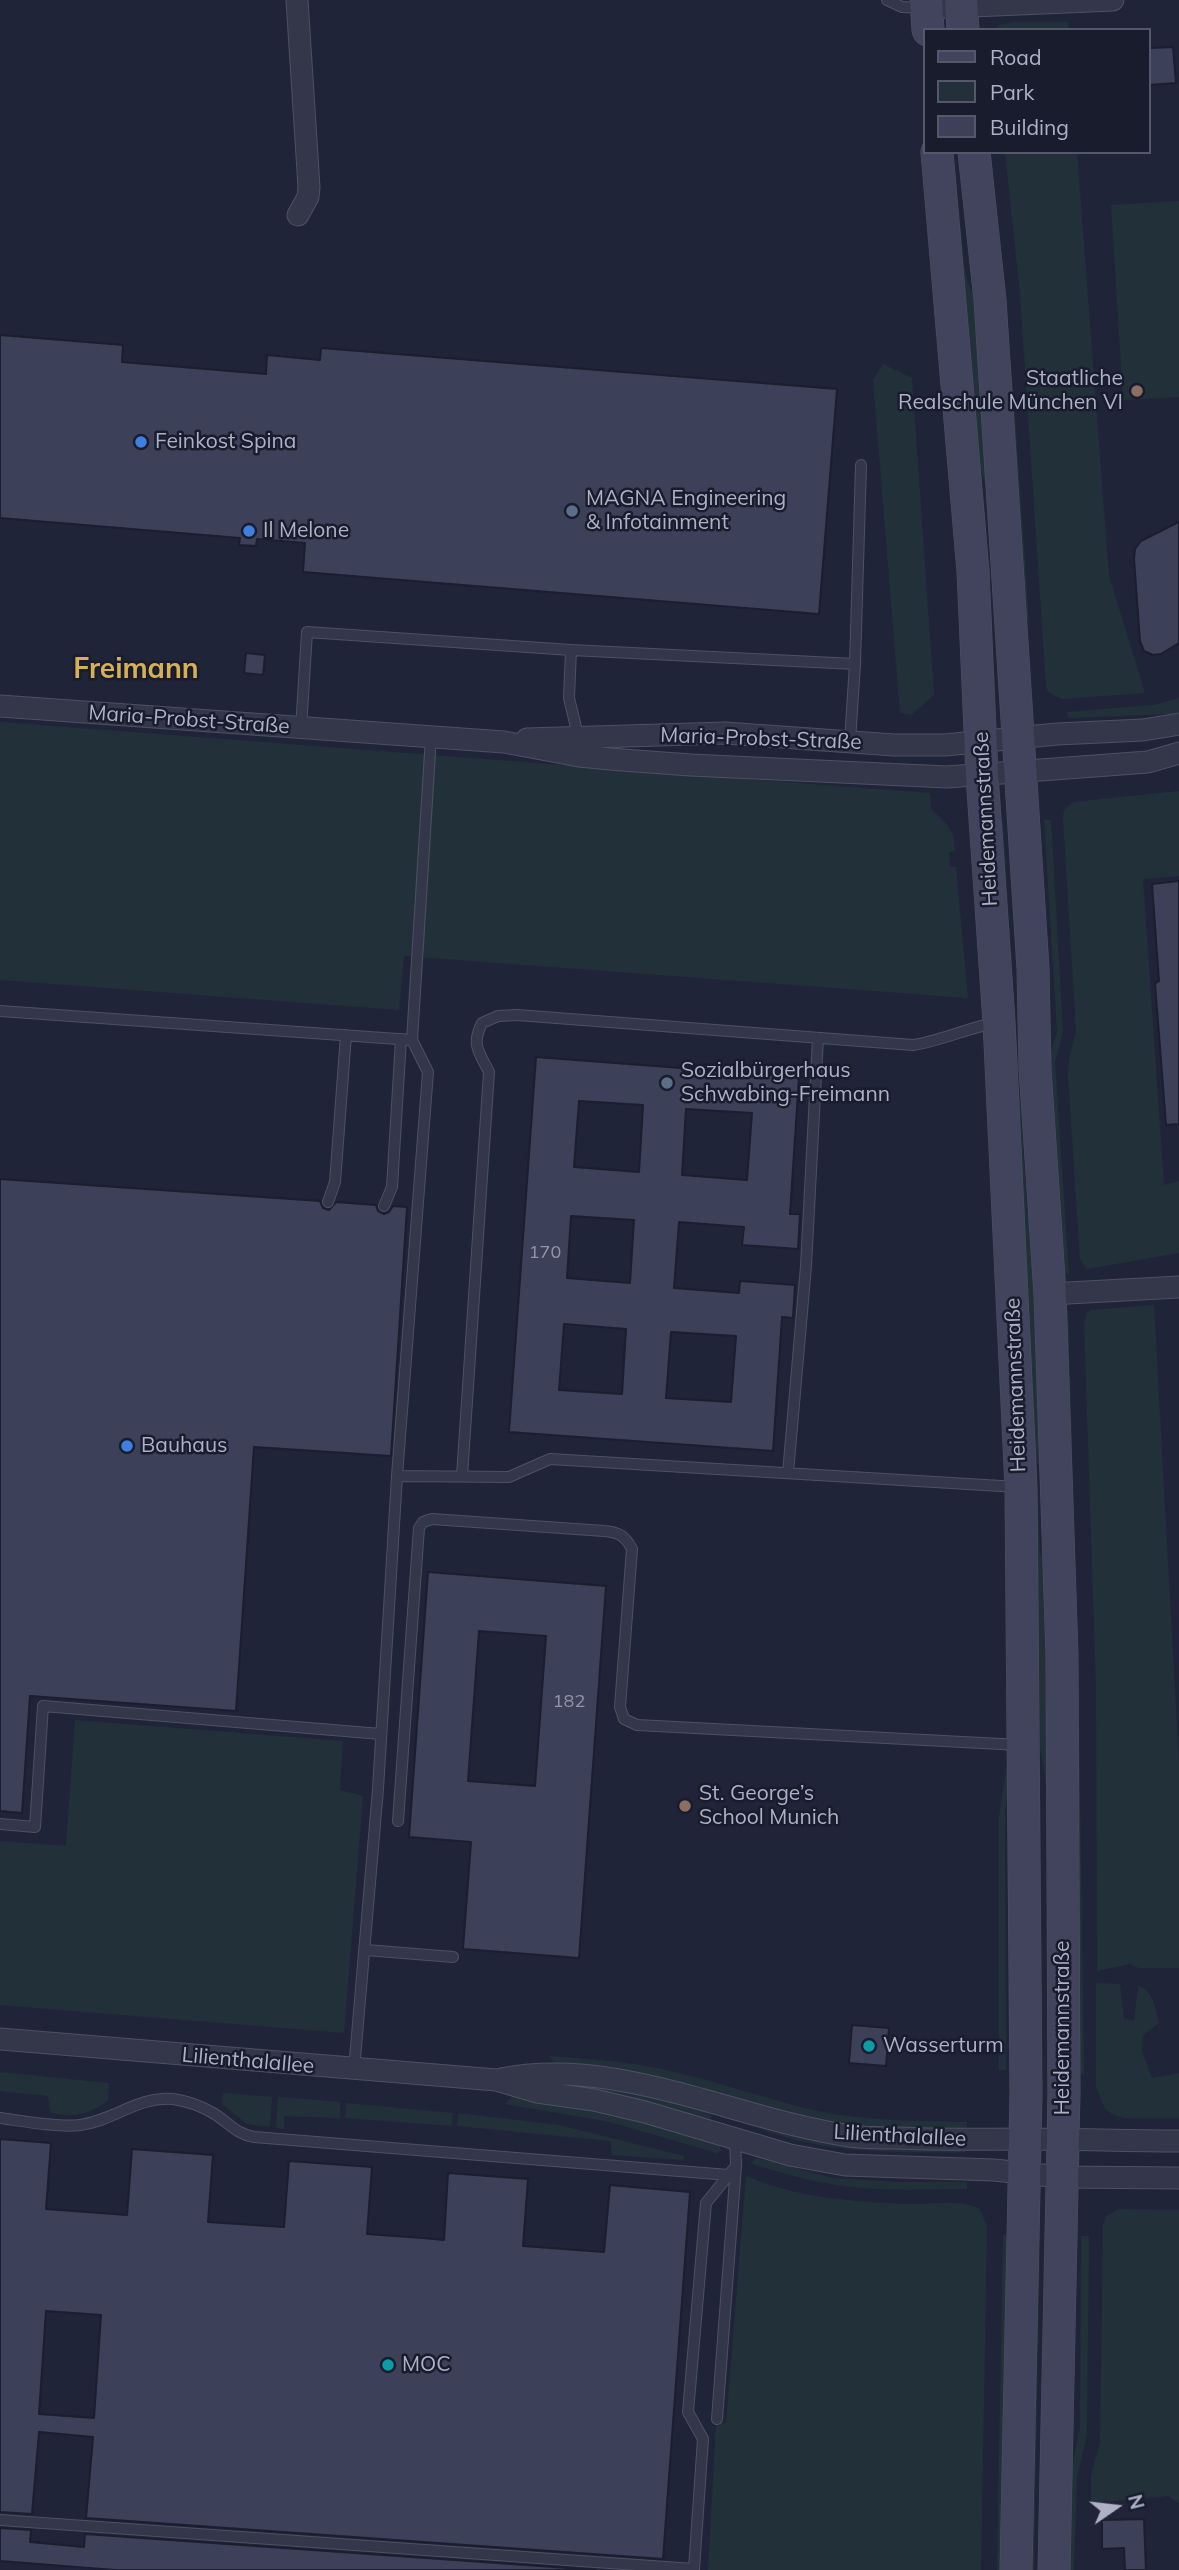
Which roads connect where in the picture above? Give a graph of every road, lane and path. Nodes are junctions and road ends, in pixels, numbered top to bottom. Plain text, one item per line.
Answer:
1 (298, 0) edge
2 (887, 0) edge
3 (1113, 0) edge
4 (962, 12) edge
5 (927, 13) edge
6 (937, 154) edge
7 (974, 154) edge
8 (298, 215) dead end
9 (861, 465) dead end
10 (570, 650) junction
11 (855, 664) junction
12 (0, 706) edge
13 (1179, 724) edge
14 (302, 729) junction
15 (578, 736) junction
16 (431, 737) junction
17 (1018, 739) junction
18 (850, 741) junction
19 (504, 742) junction
20 (982, 743) junction
21 (1179, 753) edge
22 (1020, 772) junction
23 (982, 775) junction
24 (0, 1011) edge
25 (999, 1022) junction
26 (346, 1035) junction
27 (818, 1038) junction
28 (407, 1039) junction
29 (327, 1202) dead end
30 (384, 1206) dead end
31 (1179, 1287) edge
32 (1050, 1294) junction
33 (788, 1472) junction
34 (397, 1476) junction
35 (462, 1476) junction
36 (1056, 1486) junction
37 (1021, 1487) junction
38 (394, 1526) junction
39 (419, 1528) junction
40 (372, 1720) dead end
41 (381, 1734) junction
42 (1023, 1745) junction
43 (378, 1789) junction
44 (400, 1791) junction
45 (398, 1821) dead end
46 (0, 1824) edge
47 (366, 1950) junction
48 (453, 1957) dead end
49 (0, 2039) edge
50 (354, 2070) junction
51 (496, 2080) junction
52 (740, 2111) junction
53 (0, 2118) edge
54 (735, 2137) junction
55 (1024, 2139) junction
56 (1063, 2141) junction
57 (1179, 2141) edge
58 (732, 2170) junction
59 (1024, 2173) junction
60 (1061, 2178) junction
61 (1179, 2178) edge
62 (717, 2419) dead end
63 (0, 2520) edge
64 (1016, 2570) edge
65 (1054, 2570) edge

1 - 8 street
2 - 5 lane
3 - 4 street
4 - 5 street
6 - 20 main road, Heidemannstraße
7 - 17 main road, Heidemannstraße
9 - 11 lane
10 - 11 lane
10 - 14 lane
10 - 15 lane
11 - 18 lane
12 - 14 street, Maria-Probst-Straße
13 - 17 street, Maria-Probst-Straße
14 - 16 street, Maria-Probst-Straße
15 - 18 street, Maria-Probst-Straße
15 - 19 street, Maria-Probst-Straße
16 - 19 street, Maria-Probst-Straße
16 - 28 lane
17 - 20 street, Maria-Probst-Straße
17 - 22 main road, Heidemannstraße
18 - 20 street, Maria-Probst-Straße
19 - 23 street, Maria-Probst-Straße
20 - 23 main road, Heidemannstraße
21 - 22 street, Maria-Probst-Straße
22 - 23 street, Maria-Probst-Straße
22 - 32 main road, Heidemannstraße
23 - 25 main road, Heidemannstraße
24 - 26 lane
25 - 27 lane
25 - 37 main road, Heidemannstraße
26 - 28 lane
26 - 29 lane
27 - 33 lane
27 - 35 lane
28 - 30 lane
28 - 34 lane
31 - 32 street
32 - 36 main road, Heidemannstraße
33 - 35 lane
33 - 37 lane
34 - 35 lane
34 - 38 lane
36 - 37 main road, Heidemannstraße
36 - 56 main road, Heidemannstraße
37 - 42 main road, Heidemannstraße
38 - 39 lane
38 - 41 lane
39 - 42 lane
39 - 44 lane
40 - 41 lane
41 - 43 lane
41 - 46 lane
42 - 55 main road, Heidemannstraße
43 - 44 lane
43 - 47 lane
44 - 45 lane
47 - 48 lane
47 - 50 lane
49 - 50 street, Lilienthalallee
50 - 51 street, Lilienthalallee
51 - 52 street, Lilienthalallee
51 - 54 street, Lilienthalallee
52 - 54 street
52 - 55 street, Lilienthalallee
53 - 58 lane
54 - 58 lane
54 - 59 street, Lilienthalallee
55 - 56 street, Lilienthalallee
55 - 59 main road, Heidemannstraße
56 - 57 street, Lilienthalallee
56 - 60 main road, Heidemannstraße
58 - 62 lane
58 - 63 lane
59 - 60 street, Lilienthalallee
59 - 64 main road, Heidemannstraße
60 - 61 street, Lilienthalallee
60 - 65 main road, Heidemannstraße

